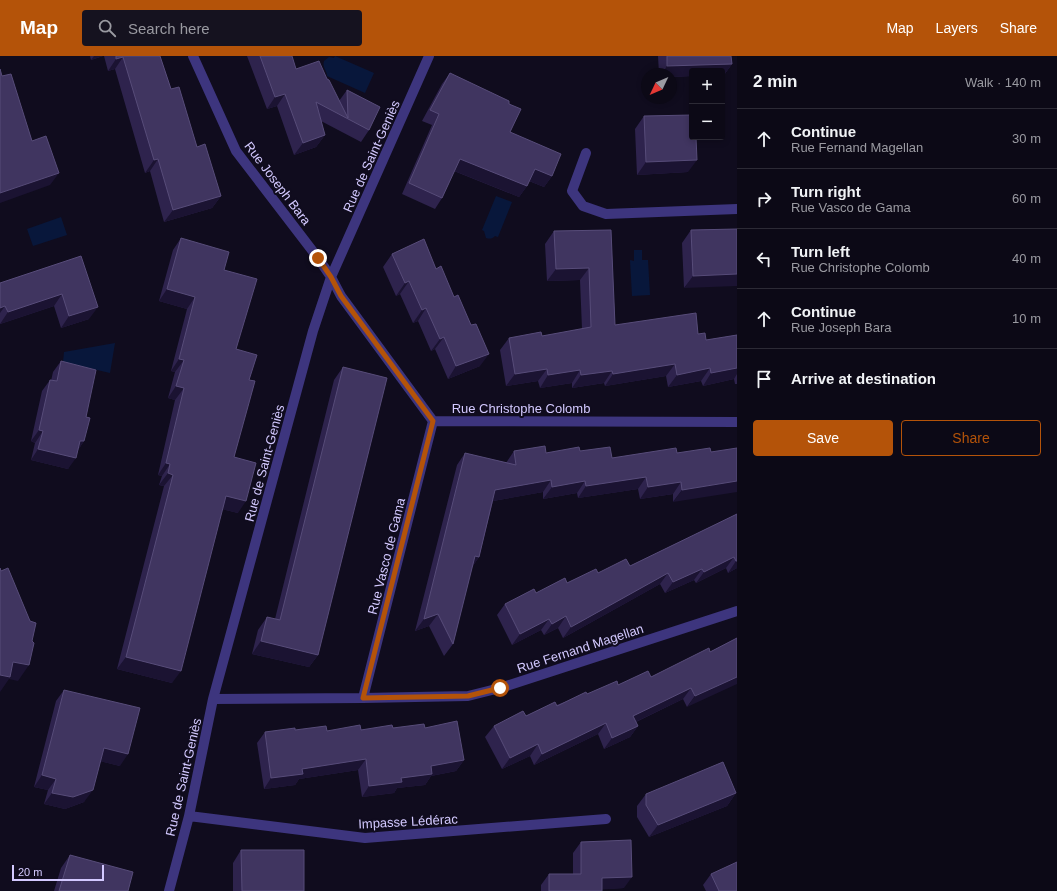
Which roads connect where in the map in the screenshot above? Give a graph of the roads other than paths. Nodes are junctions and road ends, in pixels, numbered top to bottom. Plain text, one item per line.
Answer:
1 (193, 56) edge
2 (429, 56) edge
3 (586, 153) dead end
4 (737, 209) edge
5 (331, 277) junction
6 (433, 421) junction
7 (737, 422) edge
8 (737, 611) edge
9 (363, 698) junction
10 (213, 699) junction
11 (189, 816) junction
12 (606, 820) dead end
13 (168, 891) edge

1 - 5 street, Rue Joseph Bara
2 - 5 street, Rue de Saint-Geniès
3 - 4 street
5 - 6 street, Rue Christophe Colomb
5 - 10 street, Rue de Saint-Geniès
6 - 7 street, Rue Christophe Colomb
6 - 9 street, Rue Vasco de Gama
8 - 9 street, Rue Fernand Magellan
9 - 10 street, Rue Fernand Magellan
10 - 11 street, Rue de Saint-Geniès
11 - 12 street, Impasse Lédérac
11 - 13 street, Rue de Saint-Geniès

